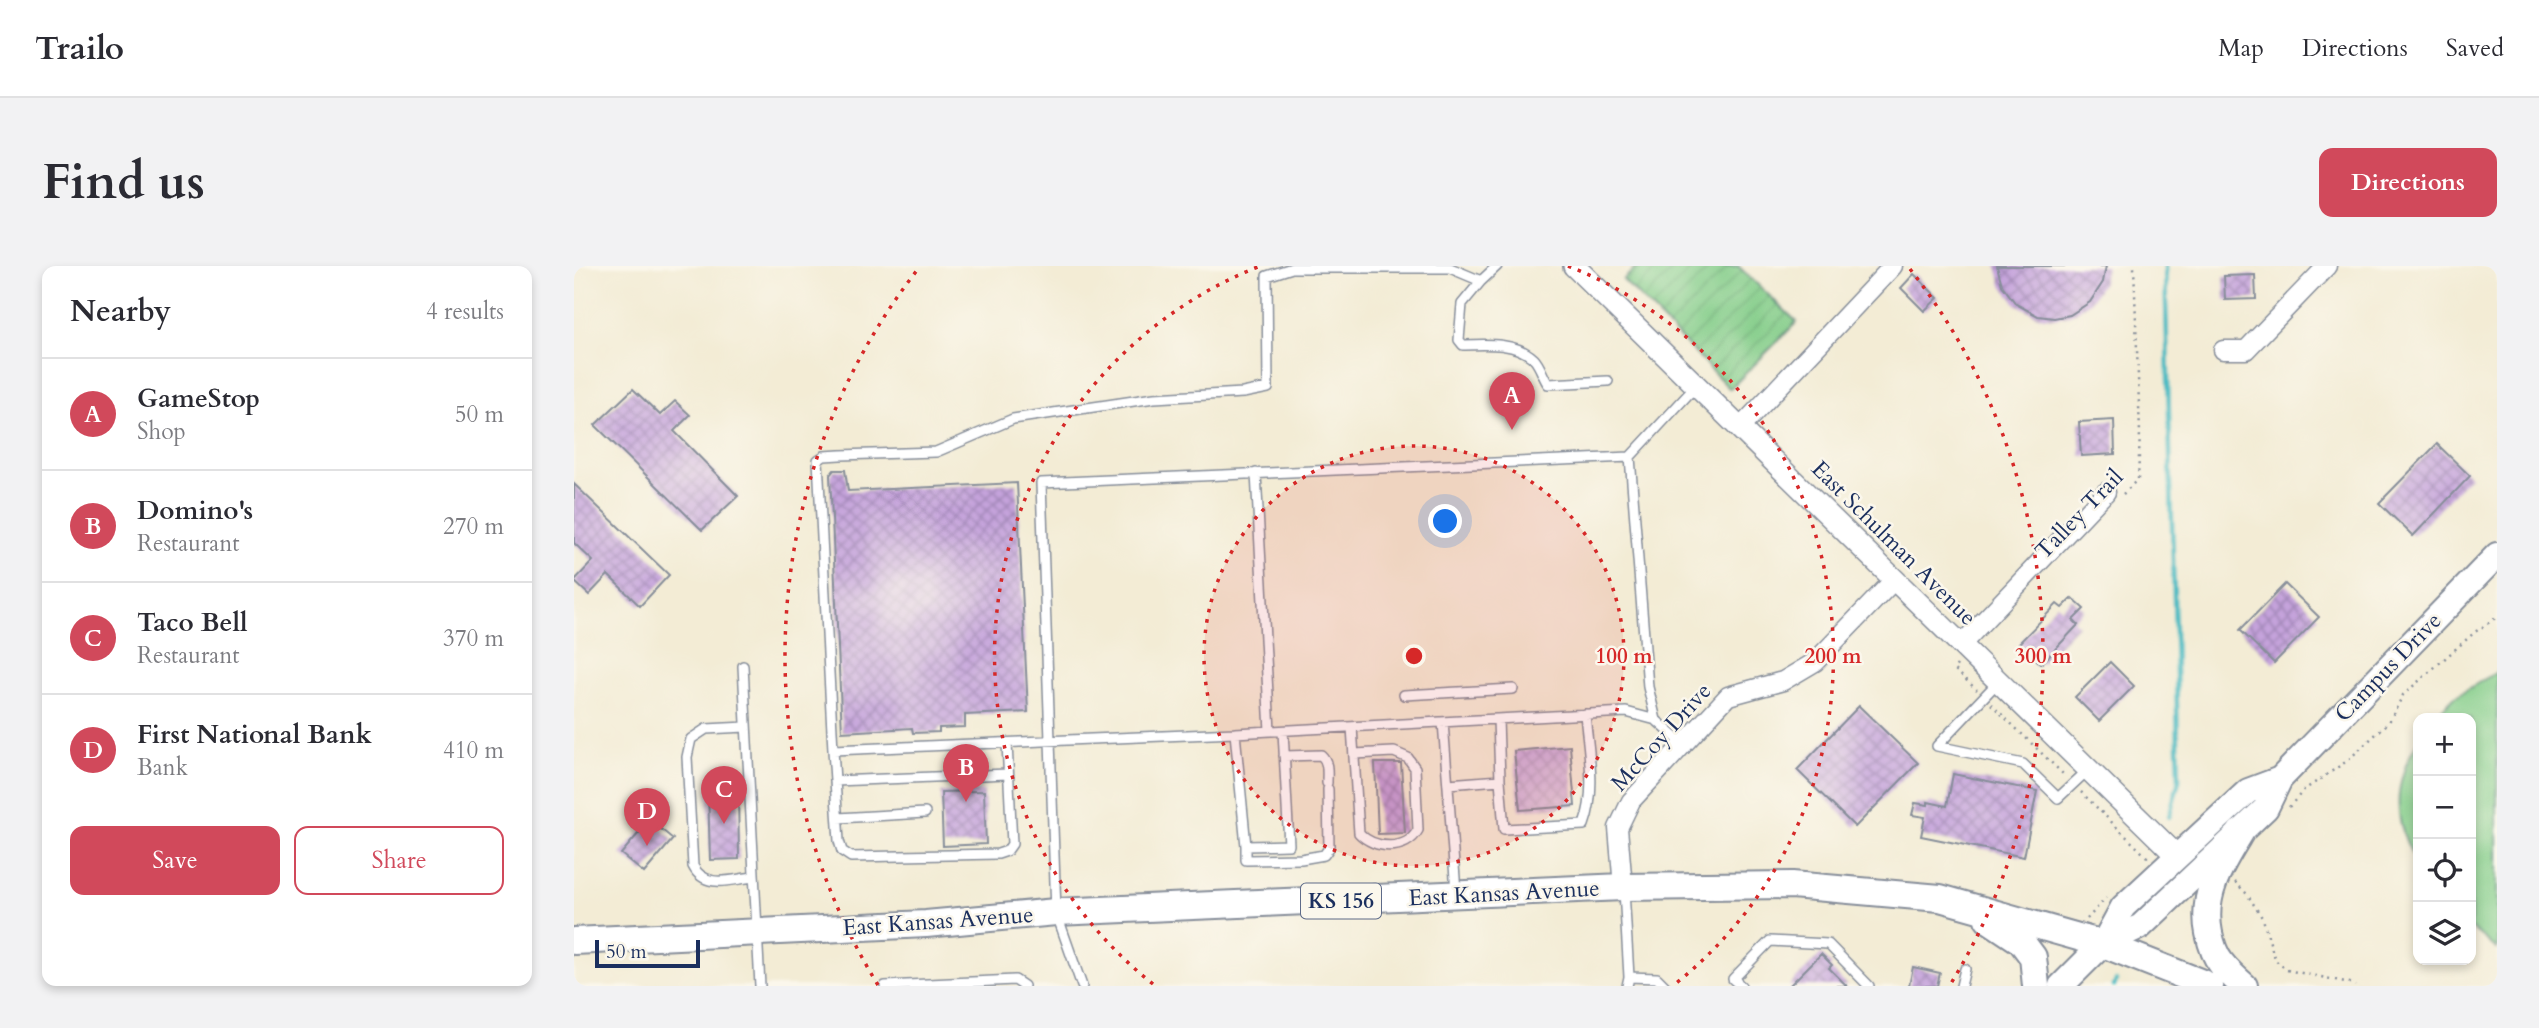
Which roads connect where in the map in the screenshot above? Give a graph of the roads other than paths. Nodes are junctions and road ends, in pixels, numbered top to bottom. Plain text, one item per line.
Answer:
1 (1497, 266) edge
2 (1574, 266) edge
3 (1893, 266) edge
4 (2317, 269) edge
5 (1481, 281) junction
6 (2223, 350) dead end
7 (1608, 382) dead end
8 (1697, 386) junction
9 (1740, 428) junction
10 (1630, 457) junction
11 (1256, 473) junction
12 (2112, 495) road end
13 (2497, 555) edge
14 (1894, 580) junction
15 (1960, 646) junction
16 (743, 666) dead end
17 (1998, 682) junction
18 (1513, 689) dead end
19 (1404, 695) dead end
20 (1585, 714) junction
21 (1497, 719) junction
22 (1656, 720) junction
23 (1443, 722) junction
24 (746, 727) junction
25 (1352, 727) junction
26 (1270, 731) junction
27 (1283, 731) junction
28 (1235, 733) junction
29 (1050, 741) junction
30 (1007, 743) junction
31 (1684, 744) junction
32 (833, 750) junction
33 (1354, 754) junction
34 (1284, 756) junction
35 (2088, 770) junction
36 (1008, 774) junction
37 (2280, 779) junction
38 (1500, 780) junction
39 (835, 781) junction
40 (1448, 784) junction
41 (925, 813) dead end
42 (838, 818) junction
43 (2240, 832) junction
44 (1245, 846) junction
45 (2178, 857) junction
46 (754, 877) junction
47 (1623, 887) junction
48 (1457, 895) junction
49 (1973, 907) junction
50 (1056, 912) junction
51 (757, 933) junction
52 (574, 941) edge
53 (2103, 944) junction
54 (1965, 969) dead end
55 (1628, 981) edge
56 (760, 986) edge
57 (886, 986) edge
58 (1024, 986) edge
59 (1082, 986) edge
60 (1665, 986) edge
61 (1741, 986) edge
62 (1869, 986) edge
63 (1961, 986) edge
64 (2036, 986) edge
65 (2061, 986) edge
66 (2210, 986) edge
67 (2244, 986) edge

1 - 5 lane
2 - 8 street, East Schulman Avenue
3 - 9 street
4 - 6 street
5 - 7 lane
5 - 32 lane
8 - 9 street, East Schulman Avenue
8 - 10 lane
9 - 14 street, East Schulman Avenue
10 - 11 lane
10 - 22 lane
11 - 26 lane
11 - 29 lane
12 - 15 street
13 - 37 main road, Campus Drive
14 - 15 street, East Schulman Avenue
14 - 31 street, McCoy Drive
15 - 17 street, East Schulman Avenue
16 - 24 lane
17 - 35 street, East Schulman Avenue
17 - 35 lane
18 - 19 lane
20 - 21 lane
20 - 22 lane
20 - 38 lane
21 - 23 lane
21 - 38 lane
22 - 31 lane
23 - 25 lane
23 - 40 lane
24 - 46 lane
24 - 46 lane
25 - 27 lane
25 - 33 lane
26 - 27 lane
26 - 28 lane
27 - 34 lane
28 - 29 lane
28 - 44 lane
29 - 30 lane
29 - 50 lane
30 - 32 lane
30 - 36 lane
31 - 47 street, McCoy Drive
32 - 39 lane
33 - 33 lane
34 - 44 lane
34 - 44 lane
35 - 45 street, East Schulman Avenue
36 - 39 lane
36 - 42 lane
37 - 43 main road, Campus Drive
37 - 45 main road, Campus Drive
38 - 40 lane
39 - 42 lane
40 - 48 lane
41 - 42 lane
43 - 53 main road, Campus Drive
43 - 67 main road
45 - 53 main road, Campus Drive
46 - 51 lane
47 - 48 main road, East Kansas Avenue / KS 156
47 - 49 main road, East Kansas Avenue / KS 156
47 - 55 lane
48 - 50 main road, East Kansas Avenue / KS 156
49 - 53 main road, East Kansas Avenue / KS 156
49 - 64 main road
50 - 51 main road, East Kansas Avenue / KS 156
50 - 59 lane
51 - 52 main road, East Kansas Avenue / KS 156
51 - 56 lane
53 - 65 main road, Campus Drive
53 - 66 main road, East Kansas Avenue / KS 156
54 - 63 lane
55 - 60 lane
57 - 58 lane
61 - 62 lane

